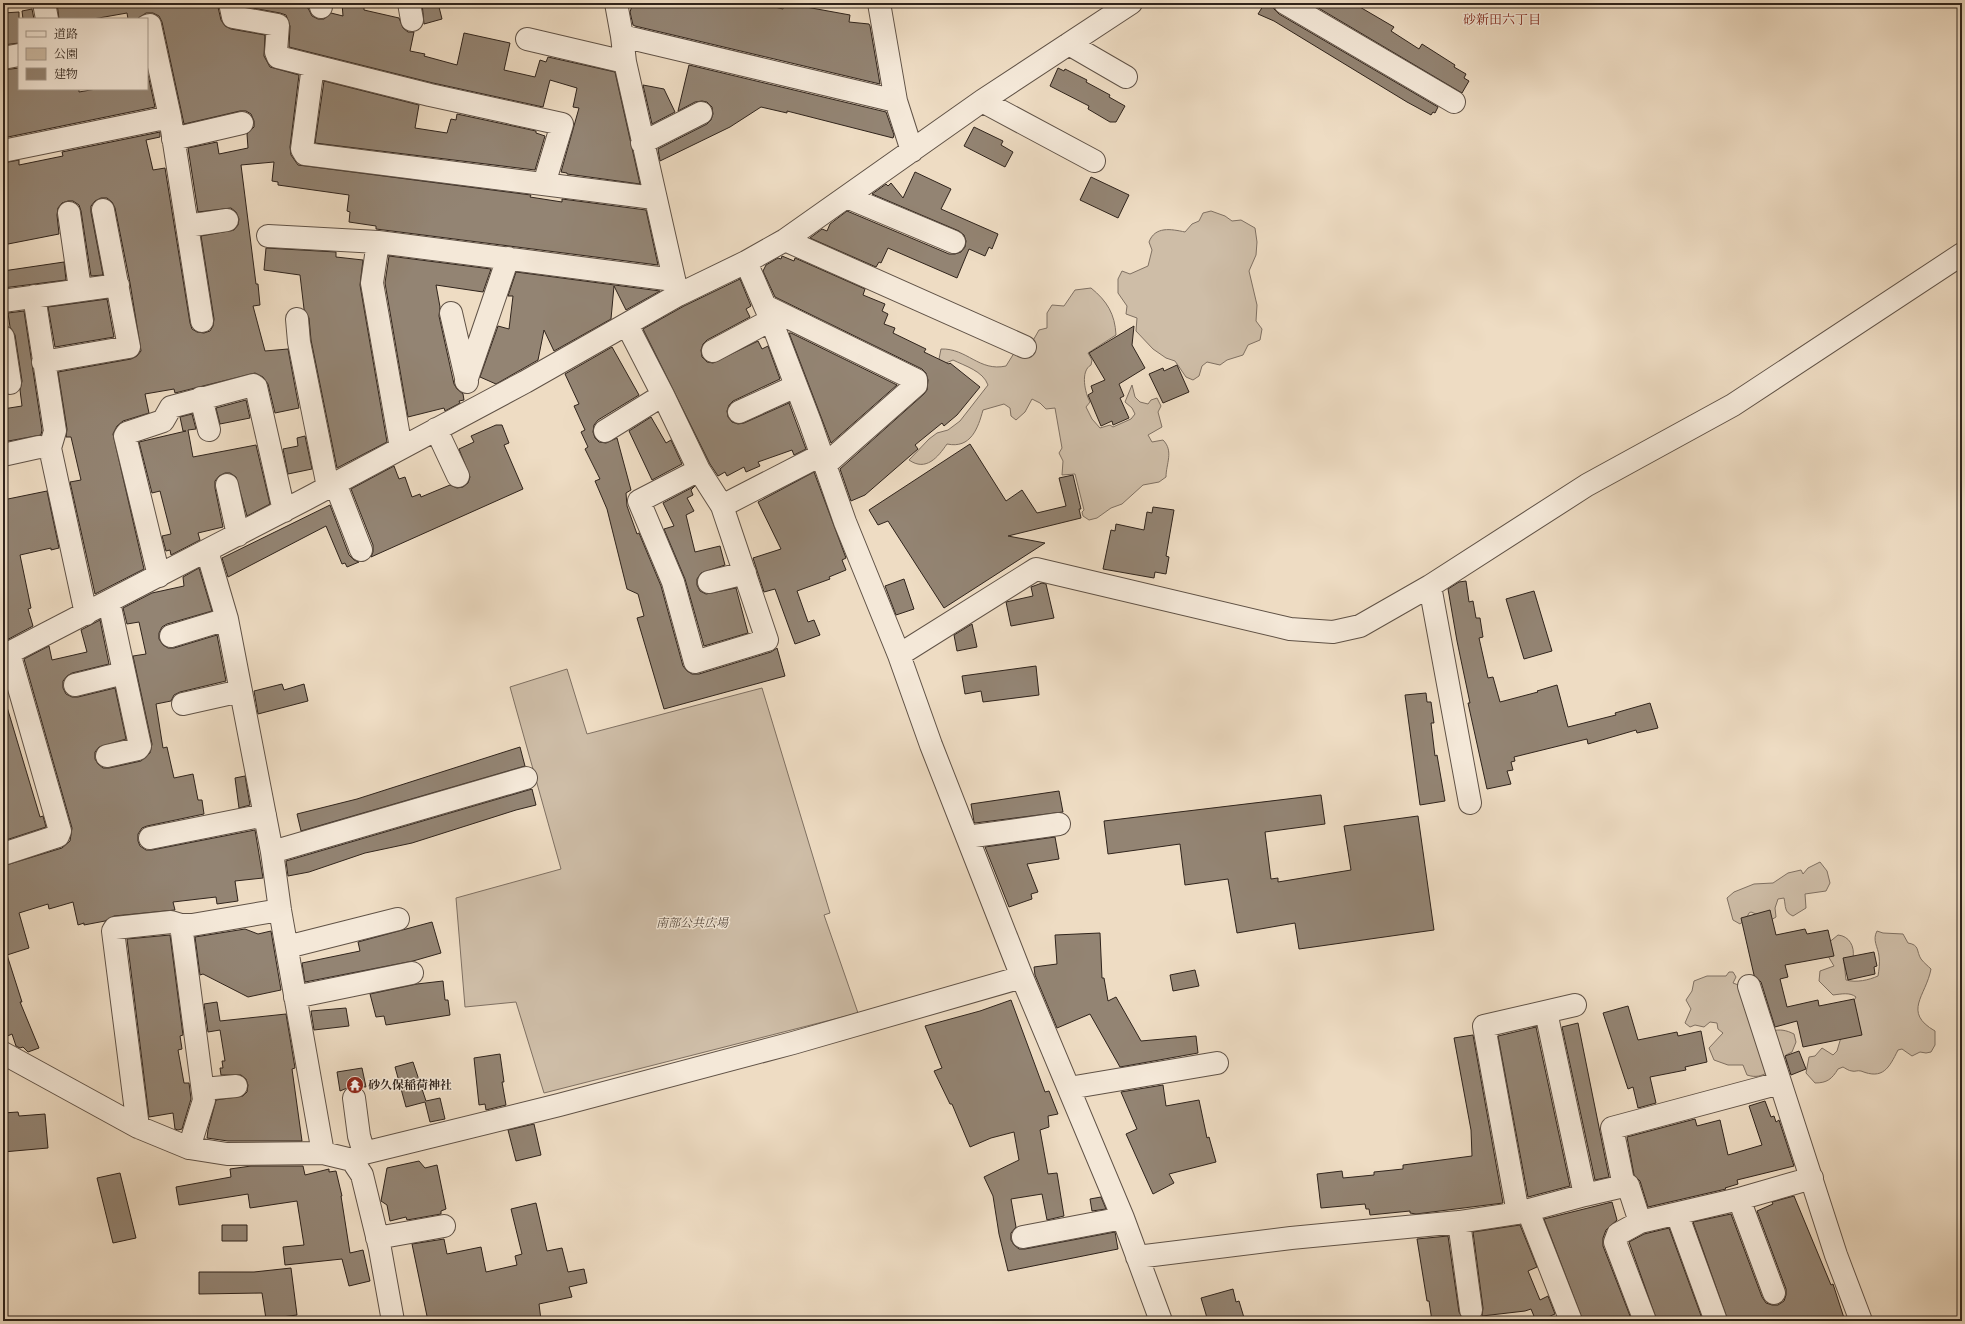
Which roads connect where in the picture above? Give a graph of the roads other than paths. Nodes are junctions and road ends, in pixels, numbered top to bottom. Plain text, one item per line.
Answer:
1 (44, 3) edge
2 (230, 3) edge
3 (616, 3) edge
4 (879, 3) edge
5 (1132, 3) edge
6 (1285, 3) edge
7 (47, 18) edge
8 (148, 26) edge
9 (622, 36) junction
10 (527, 39) dead end
11 (1069, 44) junction
12 (18, 55) edge
13 (3, 58) edge
14 (625, 62) junction
15 (312, 66) junction
16 (1126, 77) dead end
17 (896, 101) junction
18 (982, 101) junction
19 (1454, 102) dead end
20 (701, 113) dead end
21 (170, 117) junction
22 (242, 123) dead end
23 (173, 139) junction
24 (642, 143) junction
25 (3, 151) edge
26 (912, 151) junction
27 (1094, 161) dead end
28 (544, 184) junction
29 (847, 197) junction
30 (654, 198) junction
31 (103, 210) dead end
32 (69, 213) dead end
33 (227, 220) dead end
34 (187, 226) junction
35 (268, 236) dead end
36 (785, 240) junction
37 (378, 242) junction
38 (954, 242) dead end
39 (1962, 254) edge
40 (508, 258) junction
41 (746, 262) junction
42 (118, 285) junction
43 (676, 288) junction
44 (80, 289) junction
45 (34, 296) junction
46 (3, 301) edge
47 (451, 313) dead end
48 (768, 313) junction
49 (297, 318) dead end
50 (202, 321) dead end
51 (627, 325) junction
52 (3, 338) edge
53 (1025, 347) dead end
54 (713, 351) dead end
55 (43, 362) junction
56 (466, 381) junction
57 (10, 383) dead end
58 (796, 386) junction
59 (663, 395) junction
60 (201, 398) junction
61 (472, 409) junction
62 (739, 412) dead end
63 (436, 429) junction
64 (209, 430) dead end
65 (605, 430) dead end
66 (50, 448) junction
67 (401, 448) junction
68 (3, 455) edge
69 (823, 460) junction
70 (698, 470) junction
71 (459, 476) dead end
72 (227, 485) dead end
73 (332, 485) junction
74 (722, 506) junction
75 (284, 511) junction
76 (238, 535) junction
77 (361, 550) dead end
78 (207, 551) junction
79 (744, 573) junction
80 (159, 576) junction
81 (709, 582) dead end
82 (1430, 586) junction
83 (109, 602) junction
84 (86, 614) junction
85 (227, 619) junction
86 (171, 636) dead end
87 (5, 654) edge
88 (899, 655) junction
89 (124, 673) junction
90 (75, 686) dead end
91 (240, 691) junction
92 (183, 704) dead end
93 (107, 756) dead end
94 (526, 778) dead end
95 (1470, 803) dead end
96 (265, 814) junction
97 (1059, 824) dead end
98 (967, 837) junction
99 (150, 838) dead end
100 (272, 852) junction
101 (3, 854) edge
102 (280, 910) junction
103 (398, 919) dead end
104 (181, 925) junction
105 (287, 947) junction
106 (412, 973) dead end
107 (1022, 977) junction
108 (1749, 986) dead end
109 (295, 997) junction
110 (1575, 1005) dead end
111 (1546, 1012) junction
112 (3, 1053) edge
113 (1217, 1063) dead end
114 (1780, 1083) junction
115 (236, 1086) dead end
116 (1069, 1088) junction
117 (203, 1089) junction
118 (354, 1098) dead end
119 (138, 1127) junction
120 (188, 1148) junction
121 (324, 1153) junction
122 (358, 1156) junction
123 (1812, 1178) junction
124 (1624, 1186) junction
125 (1585, 1195) junction
126 (1739, 1199) junction
127 (1523, 1212) junction
128 (1677, 1214) junction
129 (1123, 1218) junction
130 (1459, 1222) junction
131 (1640, 1222) junction
132 (444, 1226) dead end
133 (1023, 1237) dead end
134 (377, 1238) junction
135 (1137, 1257) junction
136 (1774, 1293) dead end
137 (1471, 1310) dead end
138 (393, 1321) edge
139 (1161, 1321) edge
140 (1571, 1321) edge
141 (1645, 1321) edge
142 (1716, 1321) edge
143 (1862, 1321) edge

1 - 7 street
2 - 15 street
3 - 9 street
4 - 17 street
5 - 11 street
6 - 19 street
8 - 21 street
9 - 14 street
9 - 17 street
10 - 14 street
11 - 16 street
11 - 18 street
12 - 13 street
14 - 24 street
15 - 28 street
15 - 28 street
17 - 26 street
18 - 26 street
18 - 27 street
20 - 24 street
21 - 23 street
21 - 25 street
22 - 23 street
23 - 34 street
24 - 30 street
26 - 29 street
28 - 30 street
29 - 36 street
29 - 38 street
30 - 43 street
31 - 42 street
32 - 44 street
33 - 34 street
34 - 50 street
35 - 37 street
36 - 41 street
36 - 53 street
37 - 40 street
37 - 67 street
39 - 82 street
40 - 43 street
40 - 56 street
41 - 43 street
41 - 48 street
42 - 44 street
42 - 55 street
43 - 51 street
44 - 45 street
45 - 46 street
45 - 55 street
47 - 56 street
48 - 54 street
48 - 58 street
48 - 69 street
49 - 73 street
51 - 59 street
51 - 61 street
52 - 57 street
55 - 66 street
56 - 61 street
58 - 62 street
58 - 69 street
59 - 65 street
59 - 70 street
60 - 64 street
60 - 75 street
60 - 80 street
61 - 63 street
63 - 67 street
63 - 71 street
66 - 68 street
66 - 84 street
67 - 73 street
69 - 74 street
69 - 88 street
70 - 74 street
70 - 79 street
72 - 76 street
73 - 75 street
73 - 77 street
74 - 79 street
75 - 76 street
76 - 78 street
78 - 80 street
78 - 85 street
79 - 81 street
80 - 83 street
82 - 88 street
82 - 95 street
83 - 84 street
83 - 89 street
84 - 87 street
85 - 86 street
85 - 91 street
87 - 101 street
88 - 98 street
89 - 90 street
89 - 93 street
91 - 92 street
91 - 96 street
94 - 100 street
96 - 99 street
96 - 100 street
97 - 98 street
98 - 107 street
100 - 102 street
102 - 104 street
102 - 105 street
103 - 105 street
104 - 117 street
104 - 119 street
105 - 109 street
106 - 109 street
107 - 116 street
107 - 122 street
108 - 114 street
109 - 121 street
110 - 111 street
111 - 125 street
111 - 127 street
112 - 119 street
113 - 116 street
114 - 123 street
114 - 124 street
115 - 117 street
116 - 129 street
117 - 120 street
118 - 122 street
119 - 120 street
120 - 121 street
121 - 122 street
122 - 134 street
123 - 126 street
123 - 143 street
124 - 125 street
124 - 131 street
125 - 127 street
126 - 128 street
126 - 136 street
127 - 130 street
127 - 140 street
128 - 131 street
128 - 142 street
129 - 133 street
129 - 135 street
130 - 135 street
130 - 137 street
131 - 141 street
132 - 134 street
134 - 138 street
135 - 139 street

